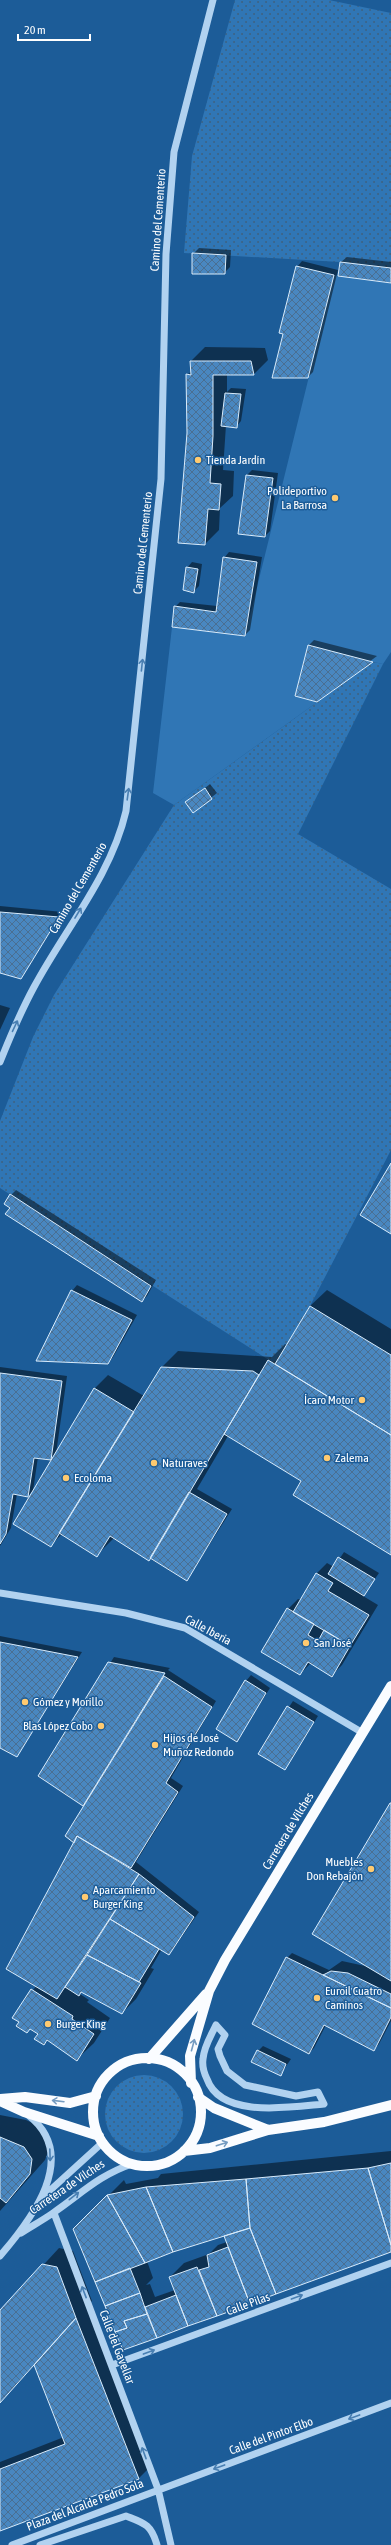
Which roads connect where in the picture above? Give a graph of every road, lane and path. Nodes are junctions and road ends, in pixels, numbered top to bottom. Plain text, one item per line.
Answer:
1 (213, 0) edge
2 (0, 1062) edge
3 (0, 1593) edge
4 (391, 1686) edge
5 (363, 1733) junction
6 (209, 1990) junction
7 (149, 2059) junction
8 (191, 2083) junction
9 (318, 2092) joint
10 (96, 2096) junction
11 (198, 2097) junction
12 (0, 2100) edge
13 (391, 2105) edge
14 (24, 2112) junction
15 (268, 2130) junction
16 (101, 2139) junction
17 (184, 2151) junction
18 (132, 2164) junction
19 (43, 2196) junction
20 (54, 2213) junction
21 (19, 2234) junction
22 (0, 2256) edge
23 (391, 2263) edge
24 (112, 2365) junction
25 (391, 2403) edge
26 (158, 2489) junction
27 (12, 2545) edge
28 (40, 2545) edge
29 (157, 2545) edge
30 (171, 2545) edge

2 -> 1 street, Camino del Cementerio
3 - 5 street, Calle Iberia
4 - 5 main road, Carretera de Vilches
5 - 6 main road, Carretera de Vilches
6 - 7 main road, Carretera de Vilches
8 -> 6 main road, Carretera de Vilches
7 - 8 main road
7 - 10 main road
8 - 11 main road
9 - 9 street
10 -> 12 main road
10 - 16 main road
11 - 15 main road
11 - 17 main road
12 - 14 main road
13 - 15 main road
14 - 16 main road
14 -> 19 street, Carretera de Vilches
17 -> 15 main road
16 - 18 main road
16 - 19 street, Carretera de Vilches
17 - 18 main road
20 -> 18 street, Carretera de Vilches
19 - 21 street, Carretera de Vilches
20 - 21 street, Carretera de Vilches
24 -> 20 street, Calle del Gavellar
21 - 22 street, Carretera de Vilches
24 -> 23 street, Calle Pilas
26 -> 24 street, Calle del Gavellar
25 -> 26 street, Calle del Pintor Elbo
26 - 27 street, Plaza del Alcalde Pedro Sola
26 - 30 street, Plaza del Alcalde Pedro Sola
28 - 29 street

